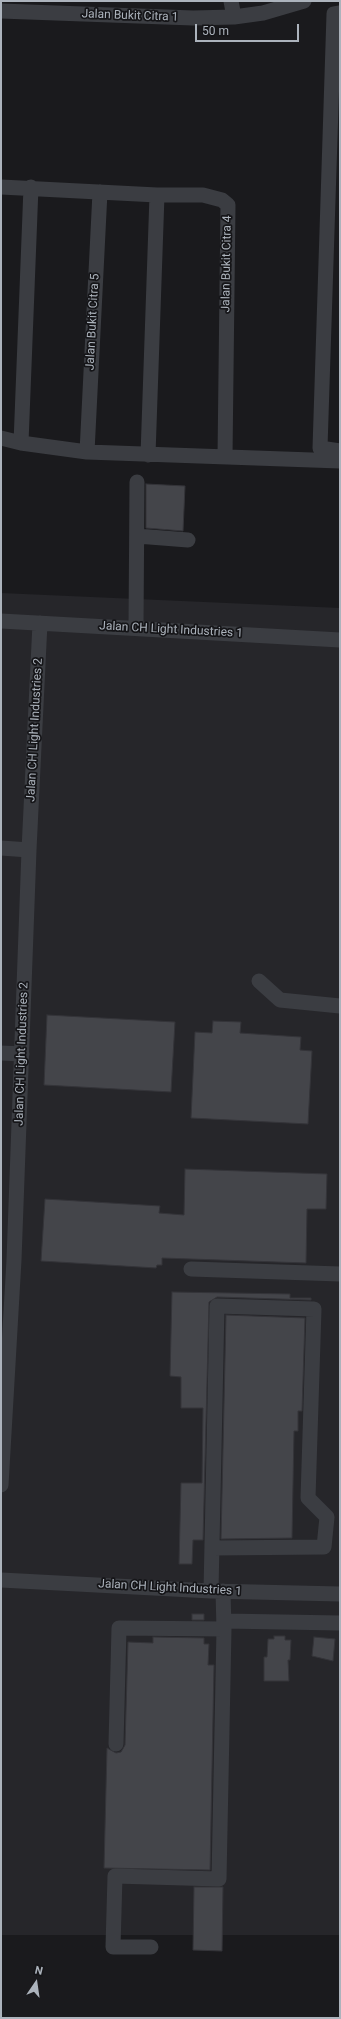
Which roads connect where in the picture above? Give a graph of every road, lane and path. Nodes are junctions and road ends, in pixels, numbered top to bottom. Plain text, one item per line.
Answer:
1 (232, 1) edge
2 (304, 1) edge
3 (336, 9) edge
4 (1, 11) edge
5 (234, 17) junction
6 (1, 187) edge
7 (32, 187) junction
8 (100, 192) junction
9 (156, 195) junction
10 (1, 438) edge
11 (21, 443) junction
12 (340, 451) edge
13 (87, 452) junction
14 (320, 454) junction
15 (148, 455) junction
16 (225, 457) junction
17 (340, 461) edge
18 (137, 482) dead end
19 (137, 536) junction
20 (188, 540) dead end
21 (1, 621) edge
22 (40, 623) junction
23 (136, 627) junction
24 (340, 640) edge
25 (1, 848) edge
26 (29, 850) junction
27 (259, 980) dead end
28 (340, 1006) edge
29 (1, 1053) edge
30 (22, 1054) junction
31 (7, 1260) edge
32 (191, 1269) dead end
33 (340, 1274) edge
34 (1, 1485) edge
35 (212, 1548) junction
36 (1, 1580) edge
37 (217, 1591) junction
38 (340, 1594) edge
39 (340, 1623) edge
40 (224, 1625) junction
41 (116, 1744) dead end
42 (151, 1947) dead end

1 - 5 street
2 - 5 street, Jalan Bukit Citra 1
3 - 14 street
4 - 5 street, Jalan Bukit Citra 1
6 - 7 street, Jalan Bukit Citra 4
7 - 8 street, Jalan Bukit Citra 4
7 - 11 street
8 - 9 street, Jalan Bukit Citra 4
8 - 13 street, Jalan Bukit Citra 5
9 - 15 street
9 - 16 street, Jalan Bukit Citra 4
10 - 11 street
11 - 13 street
12 - 14 street
13 - 15 street
14 - 16 street
14 - 17 street
15 - 16 street
18 - 19 street
19 - 20 street
19 - 23 street
21 - 22 street, Jalan CH Light Industries 1
22 - 23 street, Jalan CH Light Industries 1
22 - 26 street, Jalan CH Light Industries 2
23 - 24 street, Jalan CH Light Industries 1
25 - 26 street
26 - 30 street, Jalan CH Light Industries 2
27 - 28 street
29 - 30 street
30 - 31 street, Jalan CH Light Industries 2
31 - 34 street, Jalan CH Light Industries 2
32 - 33 street
35 - 35 street
35 - 37 street
36 - 37 street, Jalan CH Light Industries 1
37 - 38 street, Jalan CH Light Industries 1
37 - 40 street
39 - 40 street
40 - 41 street
40 - 42 street

